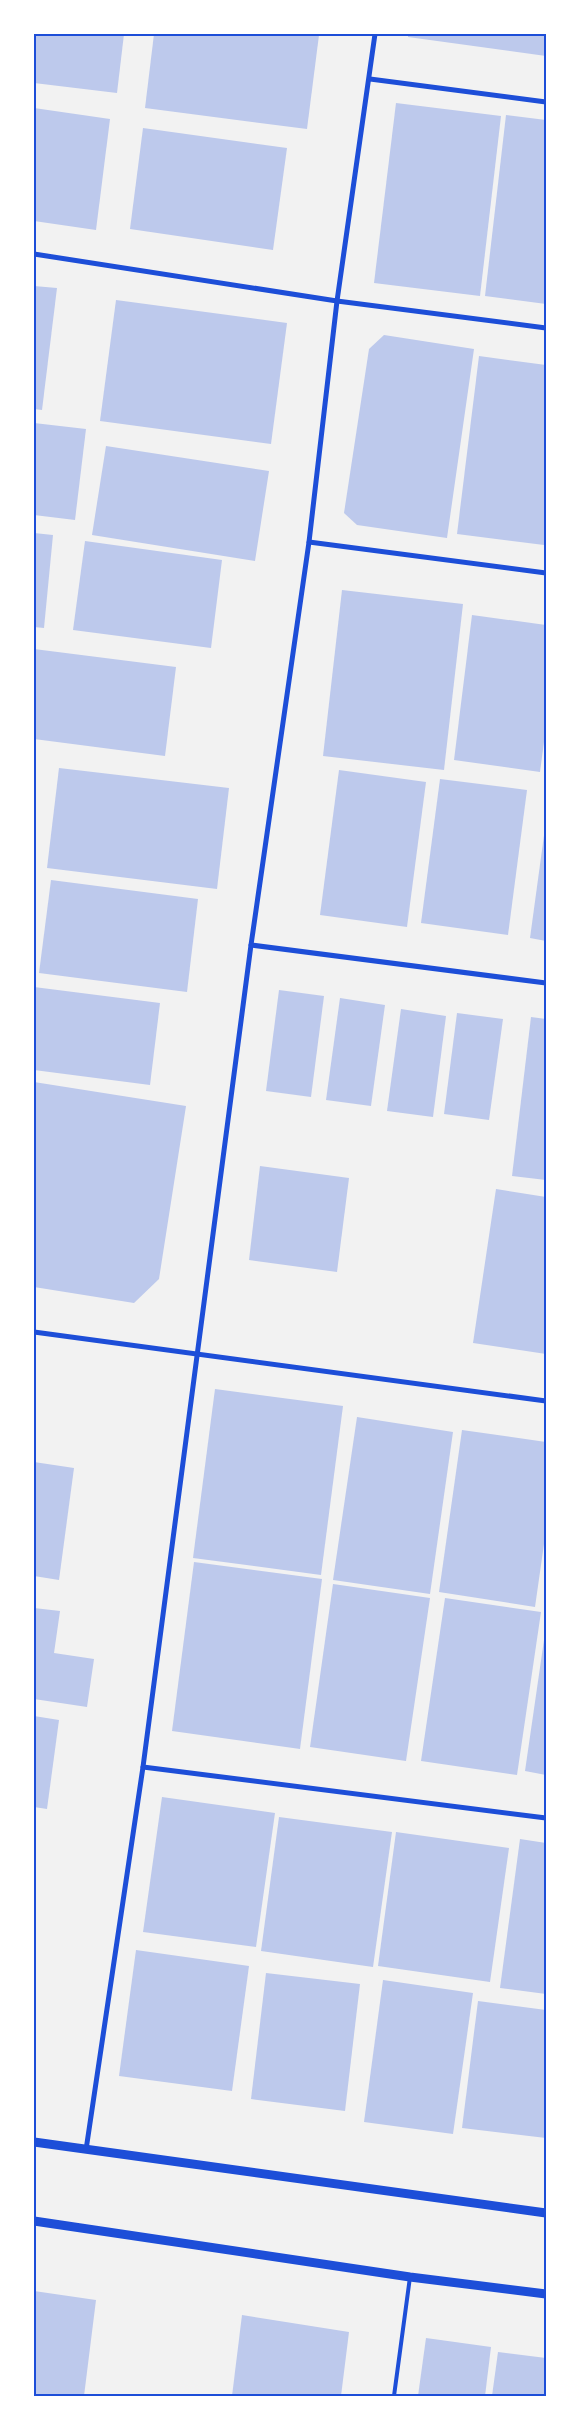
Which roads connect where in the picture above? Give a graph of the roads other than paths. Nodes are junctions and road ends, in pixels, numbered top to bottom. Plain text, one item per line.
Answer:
1 (375, 34) edge
2 (370, 78) junction
3 (546, 102) edge
4 (34, 254) edge
5 (336, 301) junction
6 (546, 328) edge
7 (309, 542) junction
8 (546, 573) edge
9 (251, 945) junction
10 (546, 983) edge
11 (34, 1332) edge
12 (196, 1354) junction
13 (546, 1401) edge
14 (143, 1767) junction
15 (546, 1818) edge
16 (34, 2142) edge
17 (86, 2150) junction
18 (546, 2212) edge
19 (34, 2221) edge
20 (410, 2277) junction
21 (546, 2294) edge
22 (394, 2396) edge

1 - 2 street
2 - 3 street
2 - 5 street
4 - 5 street
5 - 6 street
5 - 7 street
7 - 8 street
7 - 9 street
9 - 10 street
9 - 12 street
11 - 12 street
12 - 13 street
12 - 14 street
14 - 15 street
14 - 17 street
16 - 17 street
17 - 18 street
19 - 20 street
20 - 21 street
20 - 22 lane

